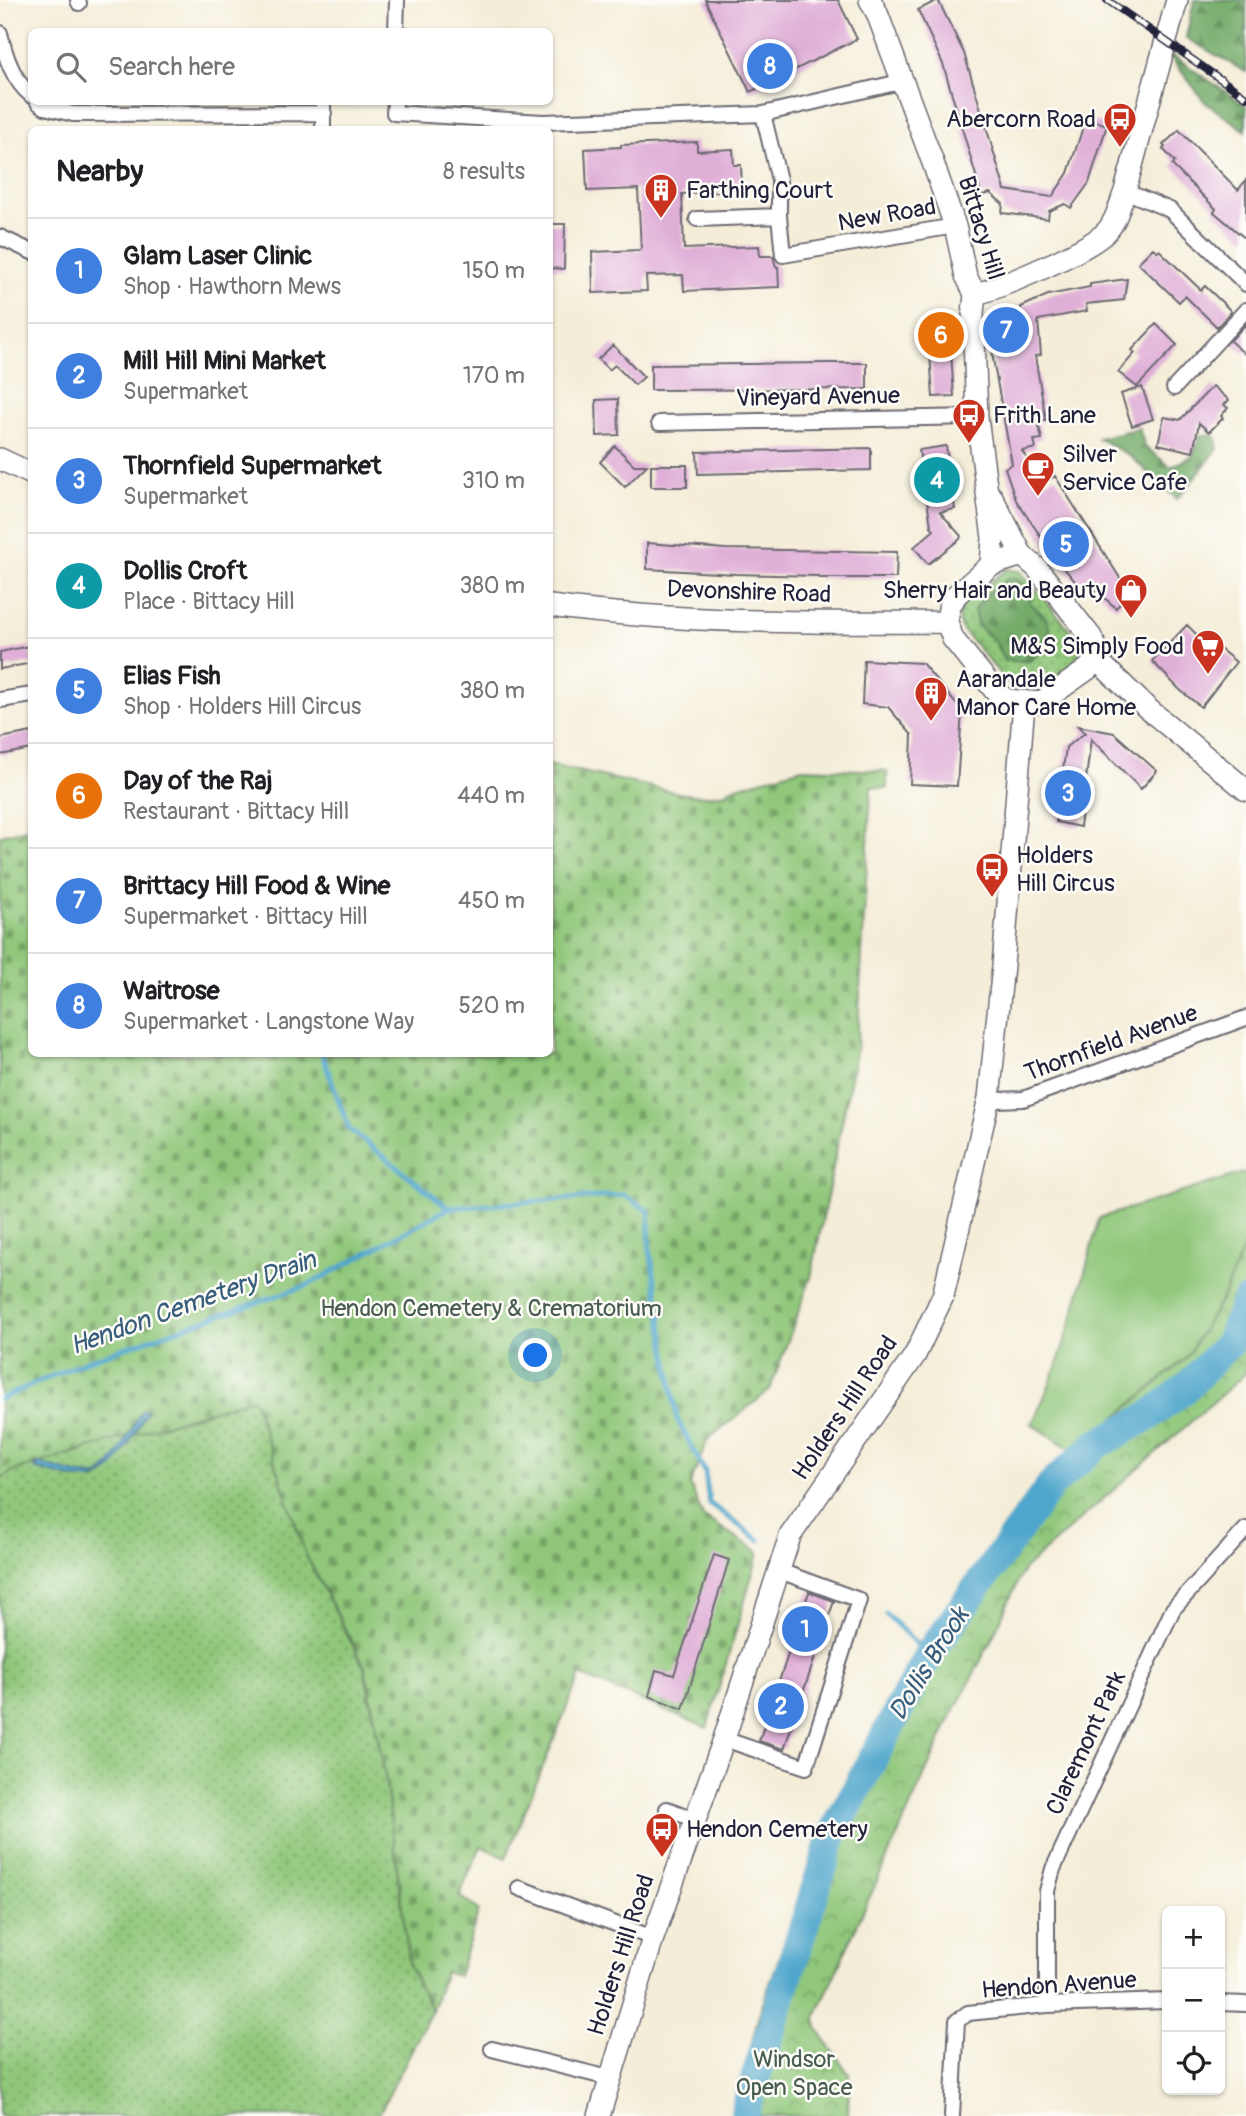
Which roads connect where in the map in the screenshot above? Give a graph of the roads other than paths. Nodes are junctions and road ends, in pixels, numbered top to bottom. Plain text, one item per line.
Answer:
1 (397, 0) edge
2 (870, 0) edge
3 (1177, 0) edge
4 (396, 28) edge
5 (0, 33) edge
6 (904, 81) junction
7 (28, 93) edge
8 (42, 105) edge
9 (323, 107) edge
10 (394, 107) edge
11 (763, 114) junction
12 (323, 126) edge
13 (543, 126) edge
14 (1125, 191) junction
15 (779, 216) junction
16 (697, 219) dead end
17 (955, 226) junction
18 (0, 237) edge
19 (28, 250) edge
20 (1246, 284) edge
21 (975, 294) junction
22 (1246, 310) edge
23 (1174, 388) dead end
24 (977, 417) junction
25 (659, 423) dead end
26 (0, 459) edge
27 (28, 472) edge
28 (985, 483) junction
29 (1022, 555) junction
30 (991, 565) junction
31 (553, 606) edge
32 (947, 622) junction
33 (1096, 659) junction
34 (28, 696) edge
35 (0, 700) edge
36 (1024, 703) junction
37 (1246, 790) edge
38 (1246, 1018) edge
39 (989, 1098) junction
40 (1246, 1529) edge
41 (778, 1570) junction
42 (724, 1739) junction
43 (667, 1809) dead end
44 (696, 1820) junction
45 (519, 1888) dead end
46 (653, 1938) junction
47 (1162, 2001) edge
48 (1225, 2003) edge
49 (1246, 2004) edge
50 (1047, 2005) junction
51 (492, 2049) dead end
52 (609, 2078) junction
53 (599, 2116) edge
54 (951, 2116) edge

1 - 4 street
2 - 6 main road, Bittacy Hill
3 - 14 main road
5 - 7 street
6 - 11 street
6 - 17 main road, Bittacy Hill
8 - 9 street
9 - 12 street
10 - 13 street
11 - 13 street
11 - 15 street
14 - 20 street
14 - 21 main road
15 - 16 street
15 - 17 street, New Road
17 - 21 main road, Bittacy Hill
18 - 19 street
21 - 24 main road, Bittacy Hill
22 - 23 street
24 - 25 street, Vineyard Avenue
24 - 28 main road, Bittacy Hill
26 - 27 main road
28 - 29 main road, Bittacy Hill
28 - 30 main road, Bittacy Hill
29 - 30 main road
29 - 33 main road
30 - 32 main road
31 - 32 main road, Devonshire Road
32 - 36 main road
33 - 36 main road
33 - 37 main road
34 - 35 street
36 - 39 main road, Holders Hill Road
38 - 39 street, Thornfield Avenue
39 - 41 main road, Holders Hill Road
40 - 50 street, Claremont Park
41 - 42 main road, Holders Hill Road
41 - 42 street
42 - 44 main road, Holders Hill Road
43 - 44 street
44 - 46 main road, Holders Hill Road
45 - 46 street
46 - 52 main road, Holders Hill Road
47 - 50 street, Hendon Avenue
48 - 49 street
50 - 54 street, Hendon Avenue
51 - 52 street
52 - 53 main road, Holders Hill Road

